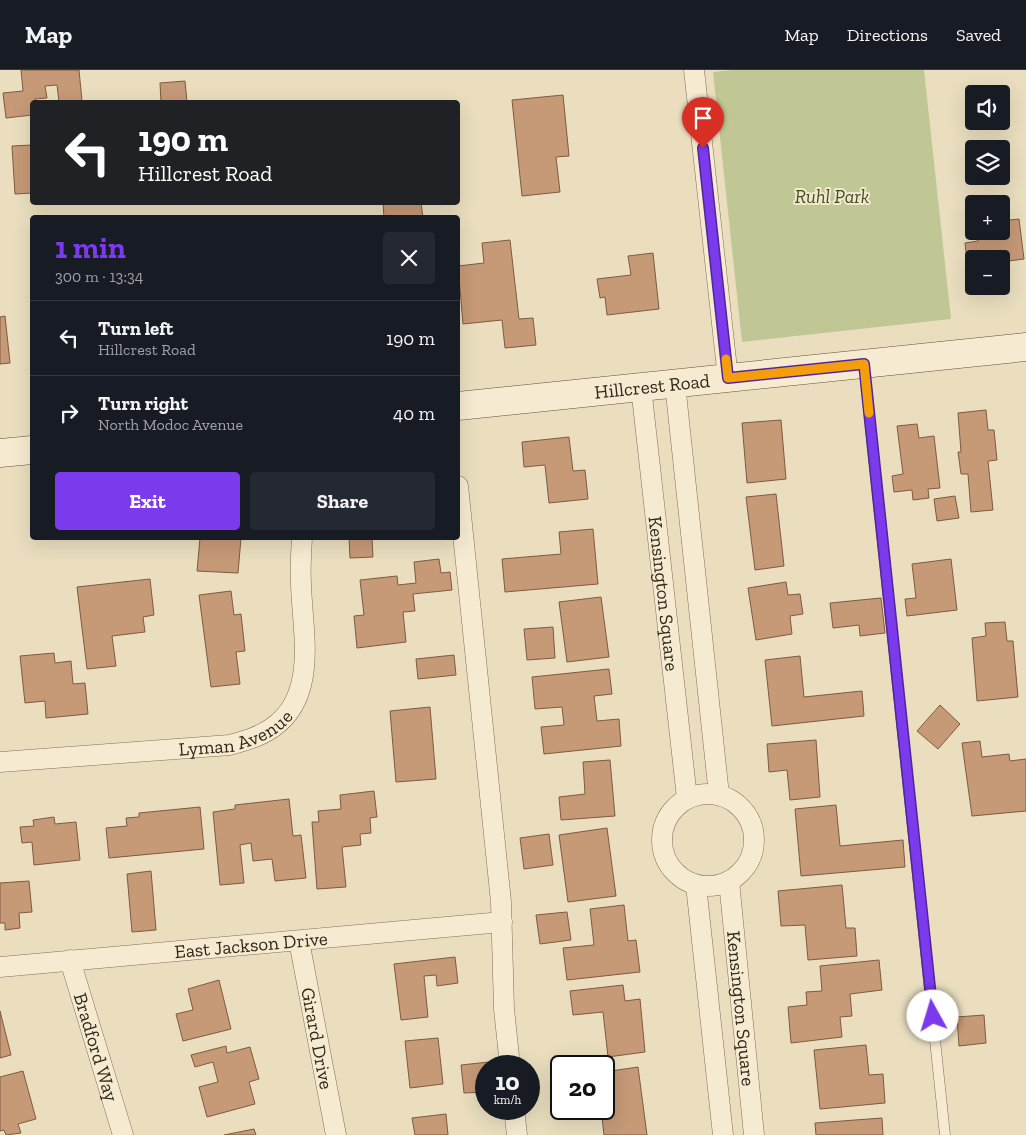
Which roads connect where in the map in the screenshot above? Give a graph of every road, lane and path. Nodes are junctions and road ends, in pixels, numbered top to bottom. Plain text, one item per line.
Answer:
1 (694, 70) edge
2 (1026, 347) edge
3 (864, 364) junction
4 (728, 378) junction
5 (675, 384) junction
6 (641, 387) junction
7 (460, 406) edge
8 (30, 450) edge
9 (0, 453) edge
10 (460, 506) edge
11 (302, 540) edge
12 (0, 762) edge
13 (719, 795) junction
14 (688, 798) junction
15 (729, 881) junction
16 (696, 885) junction
17 (502, 922) junction
18 (299, 941) junction
19 (70, 960) junction
20 (0, 967) edge
21 (509, 1055) edge
22 (515, 1120) edge
23 (123, 1135) edge
24 (336, 1135) edge
25 (517, 1135) edge
26 (723, 1135) edge
27 (754, 1135) edge
28 (945, 1135) edge

1 - 4 street
2 - 3 street, Hillcrest Road
3 - 4 street, Hillcrest Road
3 - 28 lane
4 - 5 street, Hillcrest Road
5 - 6 street, Hillcrest Road
5 - 13 street, Kensington Square
6 - 7 street, Hillcrest Road
6 - 14 street, Kensington Square
8 - 9 street
10 - 17 street
11 - 12 street, Lyman Avenue
13 - 14 street
13 - 15 street
14 - 16 street
15 - 16 street
15 - 27 street, Kensington Square
16 - 26 street, Kensington Square
17 - 18 street, East Jackson Drive
17 - 21 street
18 - 19 street, East Jackson Drive
18 - 24 street, Girard Drive
19 - 20 street, East Jackson Drive
19 - 23 street, Bradford Way
22 - 25 street

